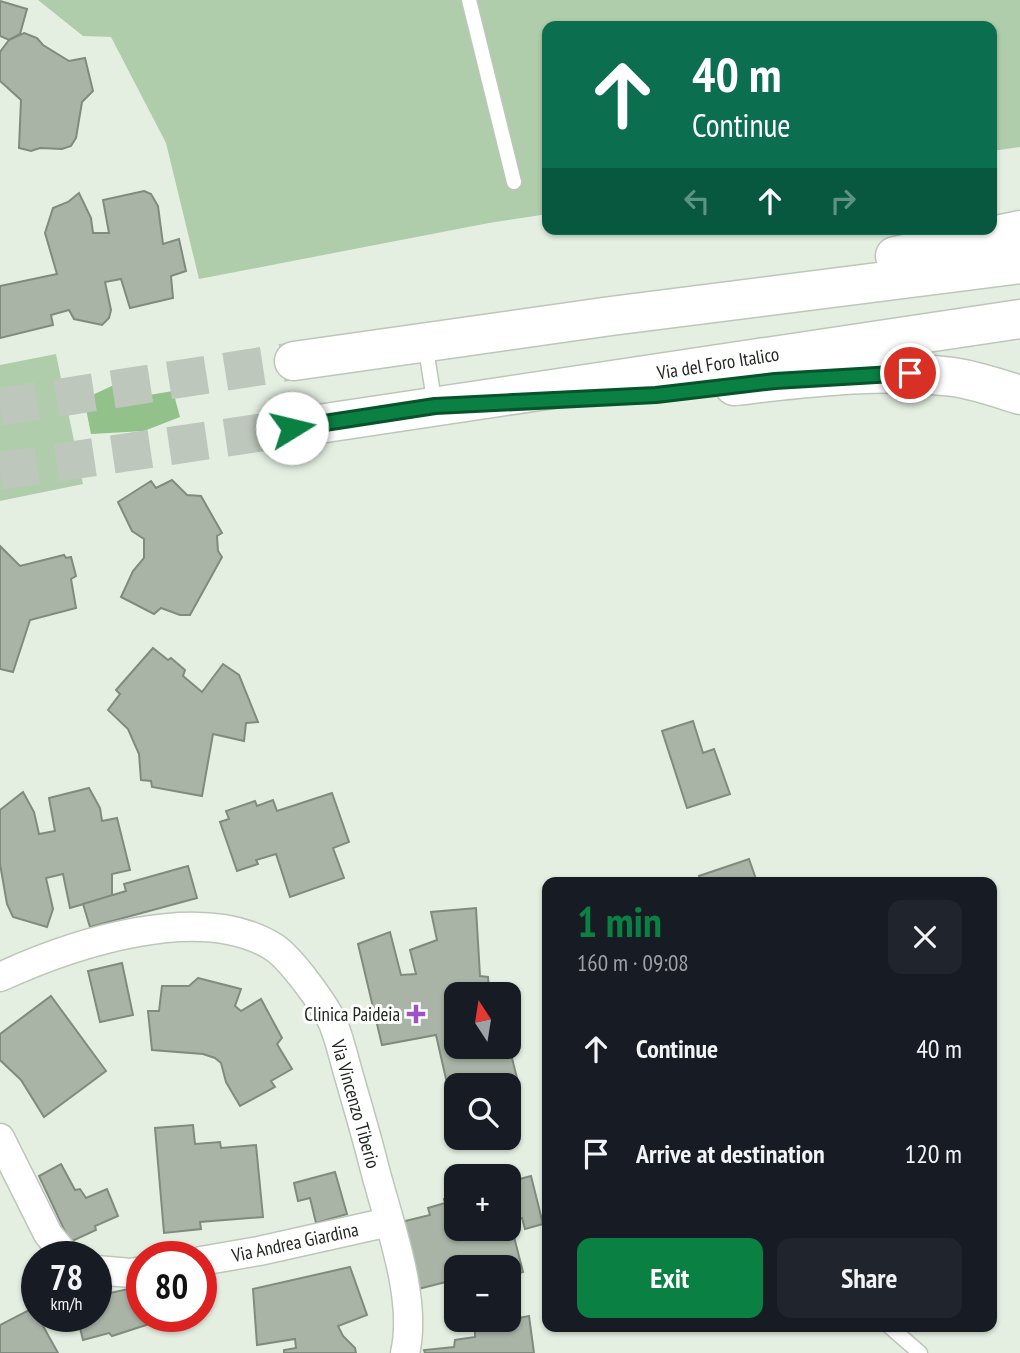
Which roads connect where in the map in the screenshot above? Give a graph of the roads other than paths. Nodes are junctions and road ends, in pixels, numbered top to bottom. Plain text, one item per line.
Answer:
1 (469, 0) edge
2 (514, 182) dead end
3 (1020, 230) edge
4 (996, 235) edge
5 (997, 235) edge
6 (1020, 264) edge
7 (611, 316) junction
8 (1020, 320) edge
9 (425, 342) junction
10 (294, 361) tunnel mouth
11 (1020, 395) edge
12 (435, 406) junction
13 (292, 428) tunnel mouth
14 (0, 977) edge
15 (0, 1138) edge
16 (388, 1222) junction
17 (54, 1241) edge
18 (217, 1258) edge
19 (896, 1332) edge
20 (405, 1353) edge
21 (920, 1353) edge

1 - 2 lane
3 - 5 highway
4 - 7 highway
6 - 7 highway
7 - 9 highway
8 - 12 highway, Via del Foro Italico
9 - 10 highway
9 - 12 lane
11 - 12 highway
12 - 13 highway, Via del Foro Italico
14 - 16 street, Via Vincenzo Tiberio
15 - 17 street
16 - 18 street, Via Andrea Giardina
16 - 20 street, Via Vincenzo Tiberio
19 - 21 lane

